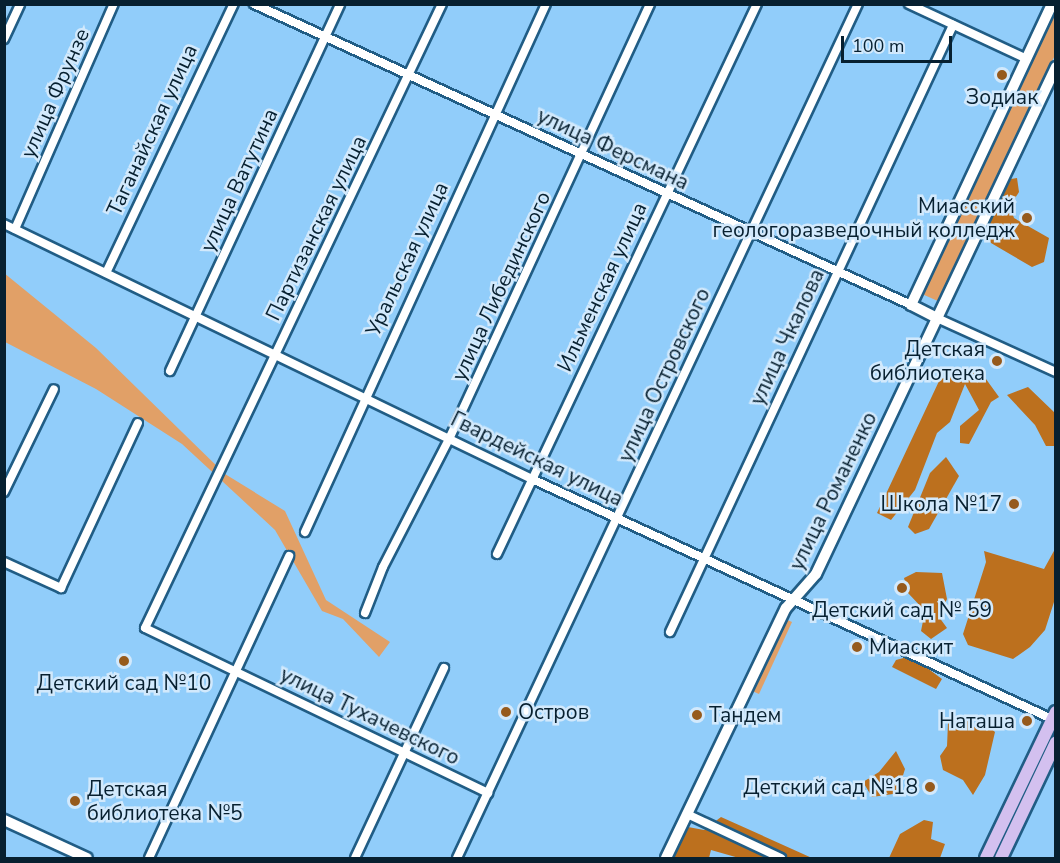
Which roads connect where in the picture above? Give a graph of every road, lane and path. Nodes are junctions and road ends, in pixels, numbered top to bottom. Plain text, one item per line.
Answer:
1 (20, 4) edge
2 (114, 4) edge
3 (234, 4) edge
4 (254, 4) edge
5 (340, 4) edge
6 (442, 4) edge
7 (546, 4) edge
8 (650, 4) edge
9 (757, 4) edge
10 (858, 4) edge
11 (909, 4) edge
12 (1052, 4) edge
13 (953, 25) junction
14 (324, 37) junction
15 (4, 39) edge
16 (1027, 59) junction
17 (1056, 67) edge
18 (409, 75) junction
19 (495, 115) junction
20 (582, 155) junction
21 (665, 195) junction
22 (4, 224) edge
23 (15, 229) junction
24 (750, 231) junction
25 (838, 270) junction
26 (106, 273) junction
27 (911, 305) junction
28 (195, 318) junction
29 (937, 318) junction
30 (276, 357) junction
31 (170, 371) dead end
32 (1056, 372) edge
33 (54, 389) dead end
34 (362, 396) junction
35 (138, 423) dead end
36 (450, 437) junction
37 (532, 479) junction
38 (4, 492) edge
39 (618, 518) junction
40 (305, 532) dead end
41 (497, 554) dead end
42 (289, 556) dead end
43 (704, 557) junction
44 (4, 562) edge
45 (793, 598) junction
46 (365, 613) dead end
47 (145, 628) joint
48 (670, 632) dead end
49 (444, 668) dead end
50 (236, 671) junction
51 (1054, 717) edge
52 (1056, 742) edge
53 (405, 752) junction
54 (488, 793) junction
55 (687, 814) junction
56 (4, 820) edge
57 (87, 858) edge
58 (149, 858) edge
59 (355, 858) edge
60 (457, 858) edge
61 (666, 858) edge
62 (782, 858) edge
63 (986, 858) edge
64 (1001, 858) edge

1 - 15 street
2 - 23 street, улица Фрунзе
3 - 26 street, Таганайская улица
4 - 14 street, улица Ферсмана
5 - 14 street, улица Ватутина
6 - 18 street, Партизанская улица
7 - 19 street, Уральская улица
8 - 20 street, улица Либединского
9 - 21 street, Ильменская улица
10 - 24 street, улица Островского
11 - 13 street
12 - 16 main road
13 - 16 street
13 - 25 street, улица Чкалова
14 - 18 street, улица Ферсмана
14 - 28 street, улица Ватутина
16 - 27 main road
17 - 29 main road, улица Романенко
18 - 19 street, улица Ферсмана
18 - 30 street, Партизанская улица
19 - 20 street, улица Ферсмана
19 - 34 street, Уральская улица
20 - 21 street, улица Ферсмана
20 - 36 street, улица Либединского
21 - 24 street, улица Ферсмана
21 - 37 street, Ильменская улица
22 - 23 street, Гвардейская улица
23 - 26 street, Гвардейская улица
24 - 25 street, улица Ферсмана
24 - 39 street, улица Островского
25 - 27 street, улица Ферсмана
25 - 43 street, улица Чкалова
26 - 28 street, Гвардейская улица
27 - 29 main road, улица Ферсмана
28 - 30 street, Гвардейская улица
28 - 31 street, улица Ватутина
29 - 32 street, улица Ферсмана
29 - 45 main road, улица Романенко
30 - 34 street, Гвардейская улица
30 - 47 street, Партизанская улица
33 - 38 street
34 - 36 street, Гвардейская улица
34 - 40 street, Уральская улица
35 - 44 street
36 - 37 street, Гвардейская улица
36 - 46 street, улица Либединского
37 - 39 street, Гвардейская улица
37 - 41 street, Ильменская улица
39 - 43 street, Гвардейская улица
39 - 54 street, улица Островского
42 - 50 street
43 - 45 street, Гвардейская улица
43 - 48 street, улица Чкалова
45 - 51 street, Гвардейская улица
45 - 55 main road, улица Романенко
47 - 50 street, улица Тухачевского
49 - 53 street
50 - 53 street, улица Тухачевского
50 - 58 street
51 - 63 main road
52 - 64 main road
53 - 54 street, улица Тухачевского
53 - 59 street
54 - 60 street, улица Островского
55 - 61 main road, улица Романенко
55 - 62 street
56 - 57 main road

